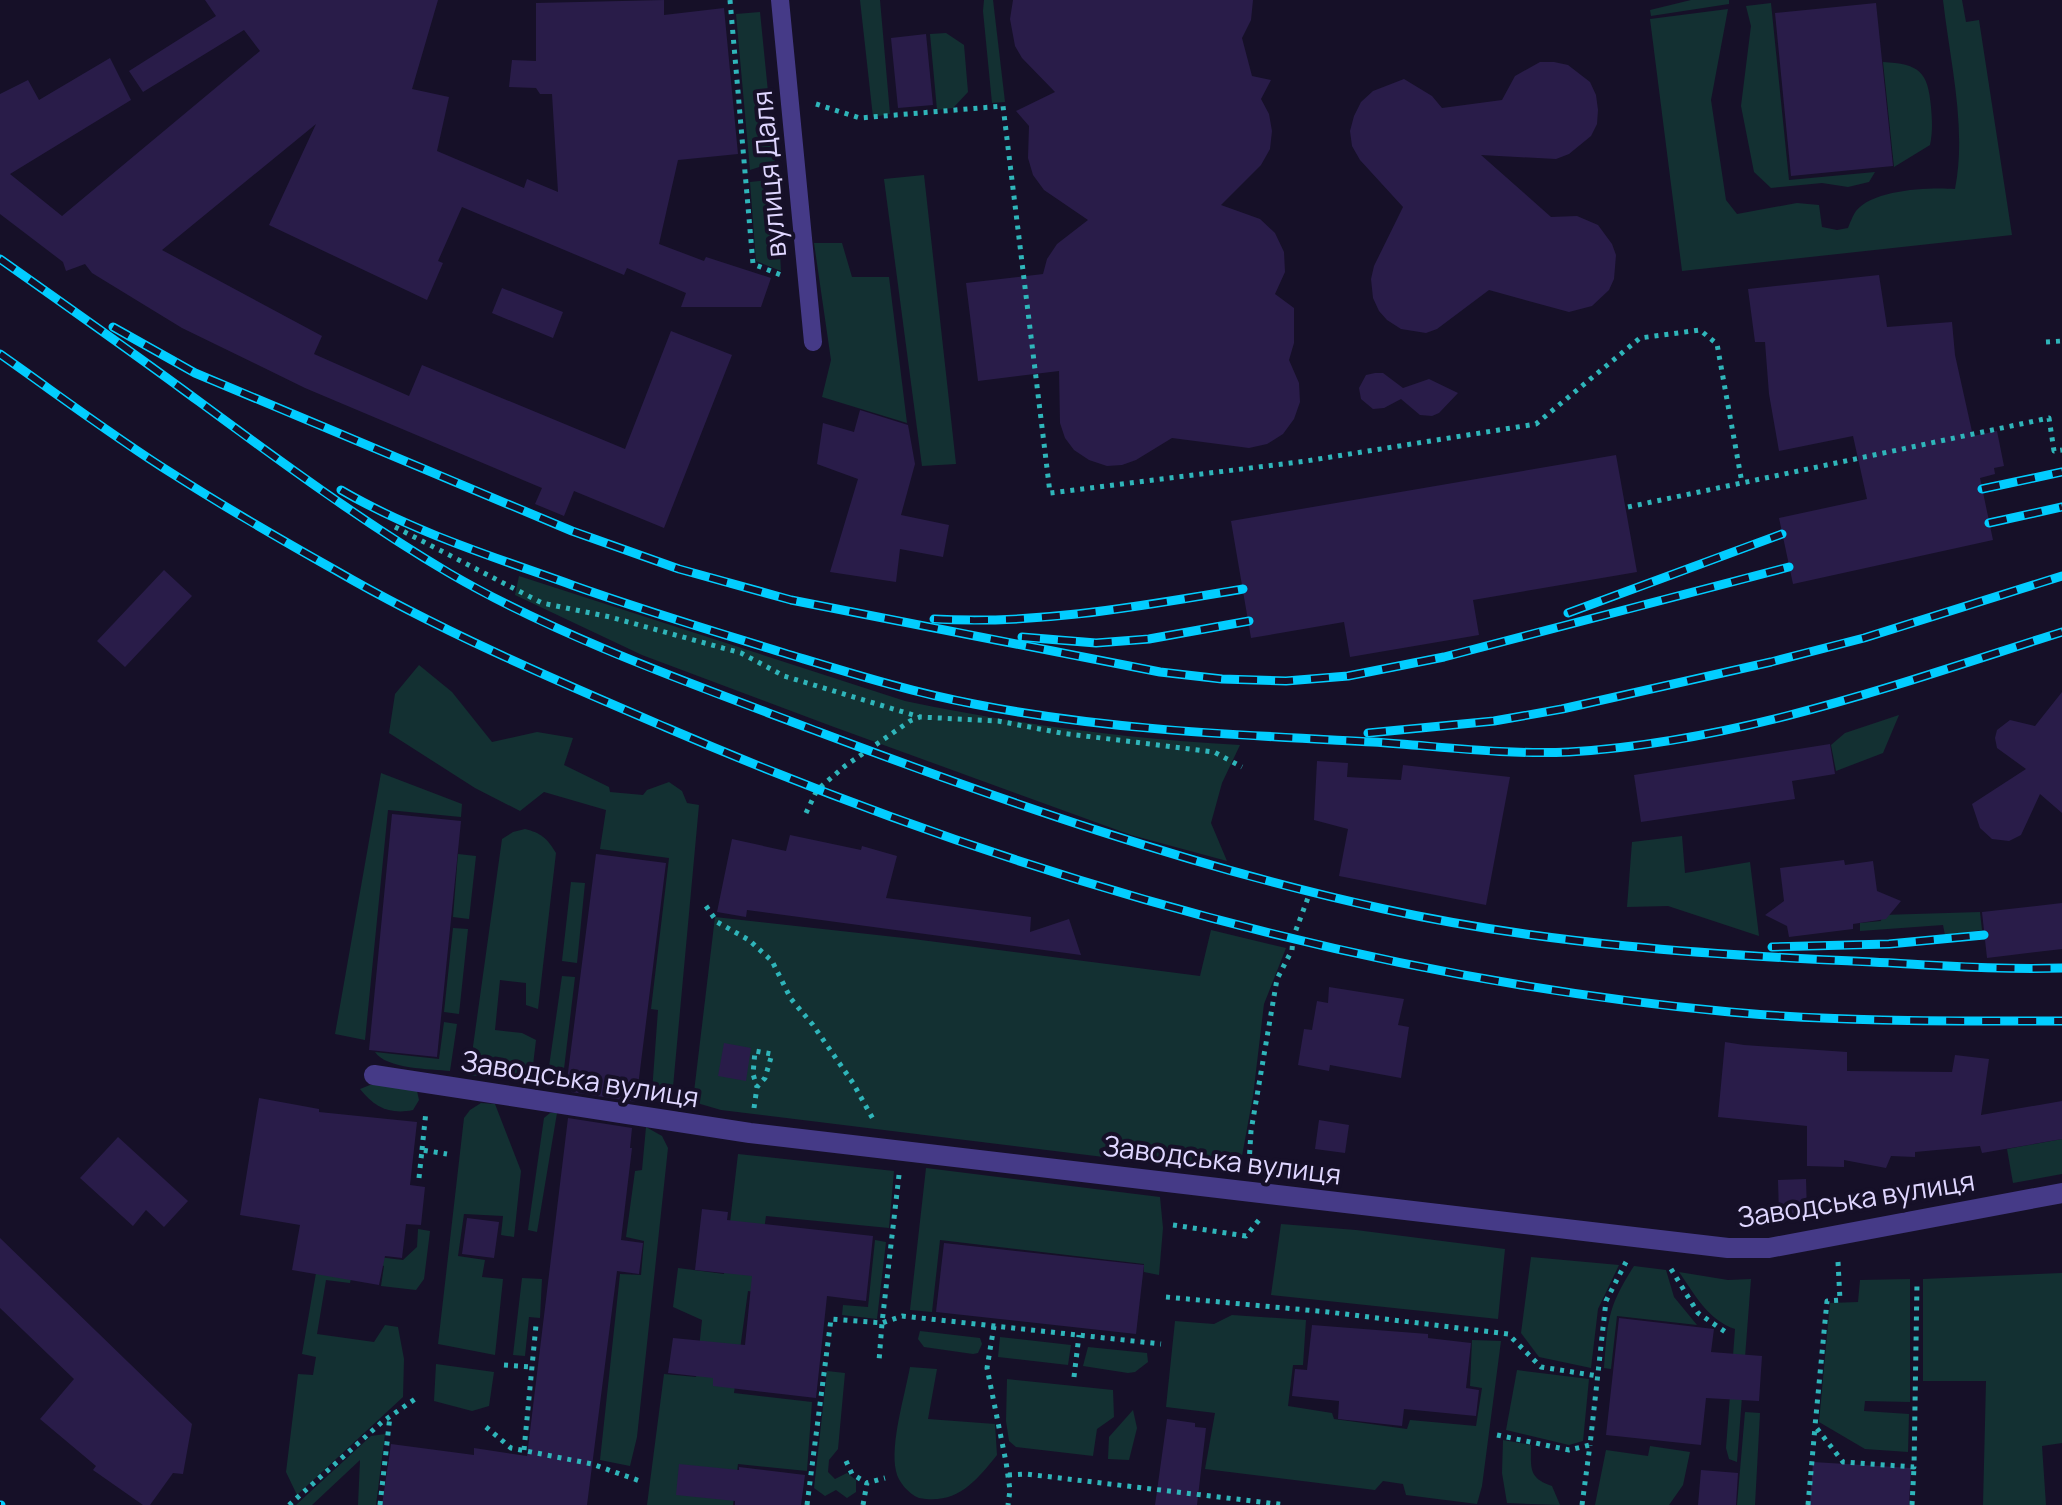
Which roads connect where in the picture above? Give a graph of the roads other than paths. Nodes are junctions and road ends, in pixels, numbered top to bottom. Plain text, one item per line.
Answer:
1 (780, 0) edge
2 (813, 342) dead end
3 (374, 1075) dead end
4 (2062, 1193) edge

1 - 2 lane, вулиця Даля
3 - 4 street, Заводська вулиця

